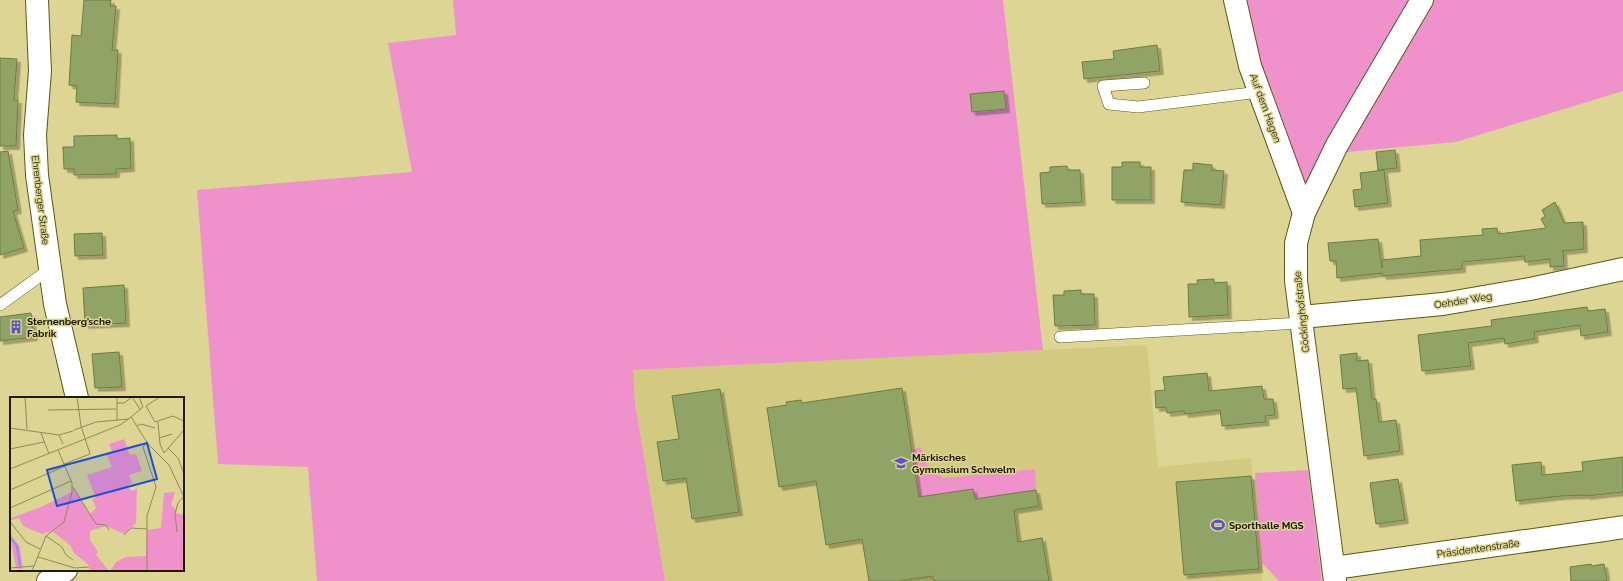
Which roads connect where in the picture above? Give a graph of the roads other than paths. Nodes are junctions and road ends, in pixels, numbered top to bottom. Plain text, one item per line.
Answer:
1 (37, 0) edge
2 (1235, 0) edge
3 (1422, 0) edge
4 (1144, 83) dead end
5 (1260, 92) junction
6 (1304, 213) junction
7 (51, 268) junction
8 (1623, 269) edge
9 (0, 305) edge
10 (1301, 320) junction
11 (1060, 337) dead end
12 (77, 397) edge
13 (1623, 526) edge
14 (65, 571) edge
15 (1334, 575) edge
16 (48, 581) edge

1 - 7 street, Ehrenberger Straße
2 - 5 street, Auf dem Hagen
3 - 6 street, Göckinghofstraße
4 - 5 lane
5 - 6 street, Auf dem Hagen
6 - 10 street, Göckinghofstraße
7 - 9 lane
7 - 12 street, Ehrenberger Straße
8 - 10 street, Oehder Weg
10 - 11 lane
10 - 15 street, Göckinghofstraße
13 - 15 street, Präsidentenstraße
14 - 16 street

